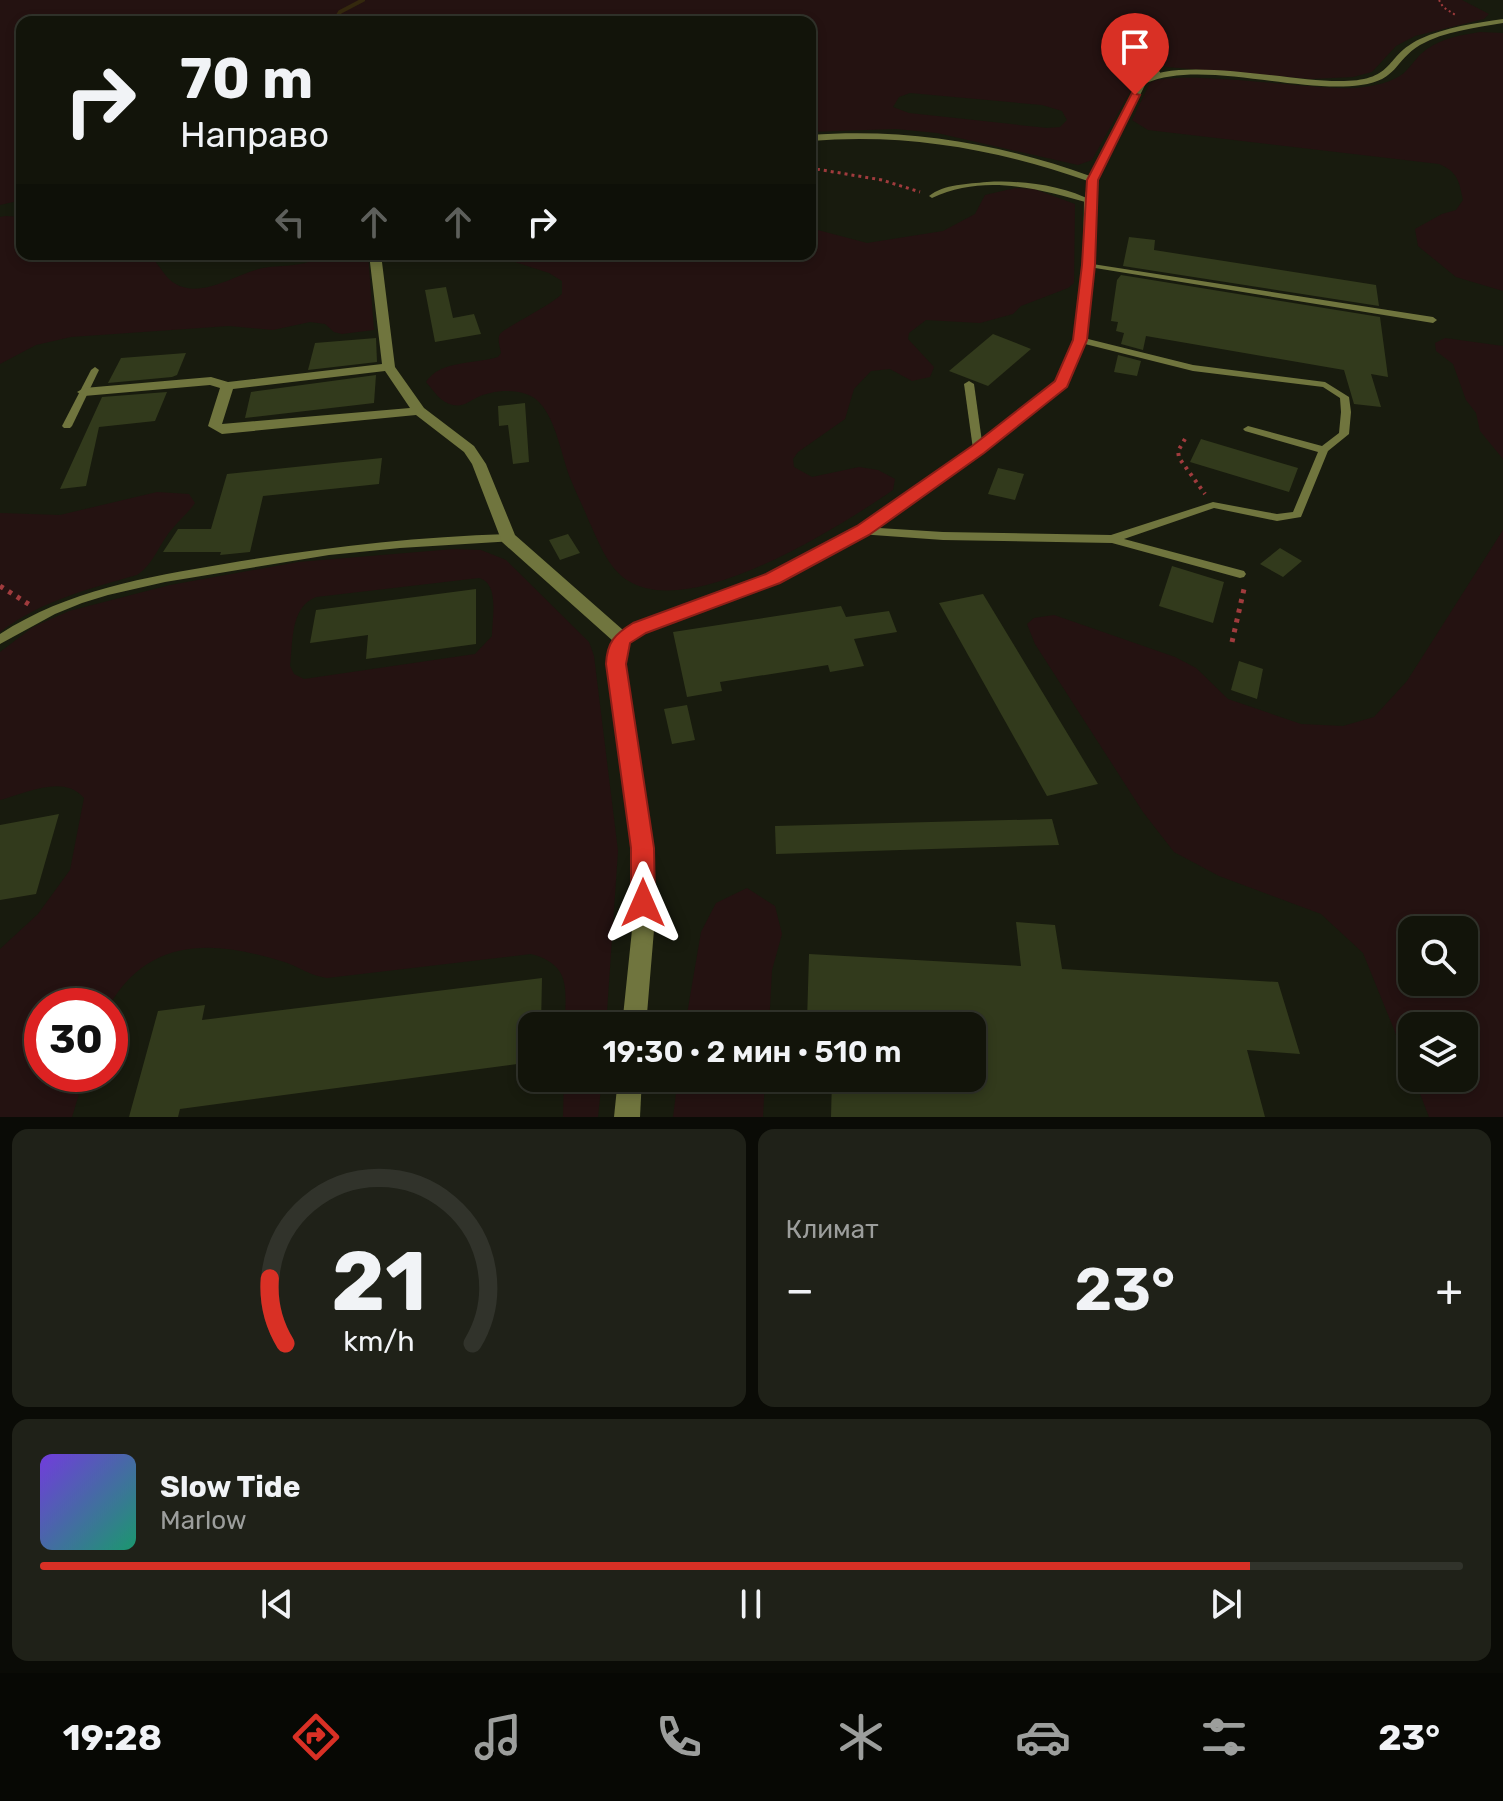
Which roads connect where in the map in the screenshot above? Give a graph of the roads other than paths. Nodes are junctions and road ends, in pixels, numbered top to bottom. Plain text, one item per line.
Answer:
1 (1503, 21) edge
2 (1136, 56) dead end
3 (1158, 73) junction
4 (816, 137) edge
5 (1093, 180) junction
6 (932, 196) road end
7 (1089, 201) junction
8 (376, 260) edge
9 (1089, 265) junction
10 (1433, 320) dead end
11 (1080, 340) junction
12 (389, 367) junction
13 (95, 370) dead end
14 (969, 384) dead end
15 (227, 386) junction
16 (84, 392) junction
17 (419, 411) junction
18 (67, 426) dead end
19 (1248, 429) dead end
20 (978, 449) junction
21 (1324, 450) junction
22 (863, 531) junction
23 (508, 538) junction
24 (1112, 539) junction
25 (1240, 574) road end
26 (622, 639) junction
27 (0, 640) edge
28 (635, 1012) edge
29 (629, 1092) edge
30 (627, 1117) edge

1 - 3 street
2 - 3 lane
3 - 5 street
4 - 5 street
5 - 7 street
6 - 7 lane
7 - 9 street
8 - 12 street
9 - 10 lane
9 - 11 street
11 - 20 street
11 - 21 lane
12 - 15 street
12 - 17 street
13 - 16 lane
14 - 20 lane
15 - 16 street
15 - 17 street
16 - 18 lane
17 - 23 street
19 - 21 lane
20 - 22 street
21 - 24 lane
22 - 24 lane
22 - 26 street
23 - 26 street
23 - 27 lane
24 - 25 lane
26 - 28 street
29 - 30 street

